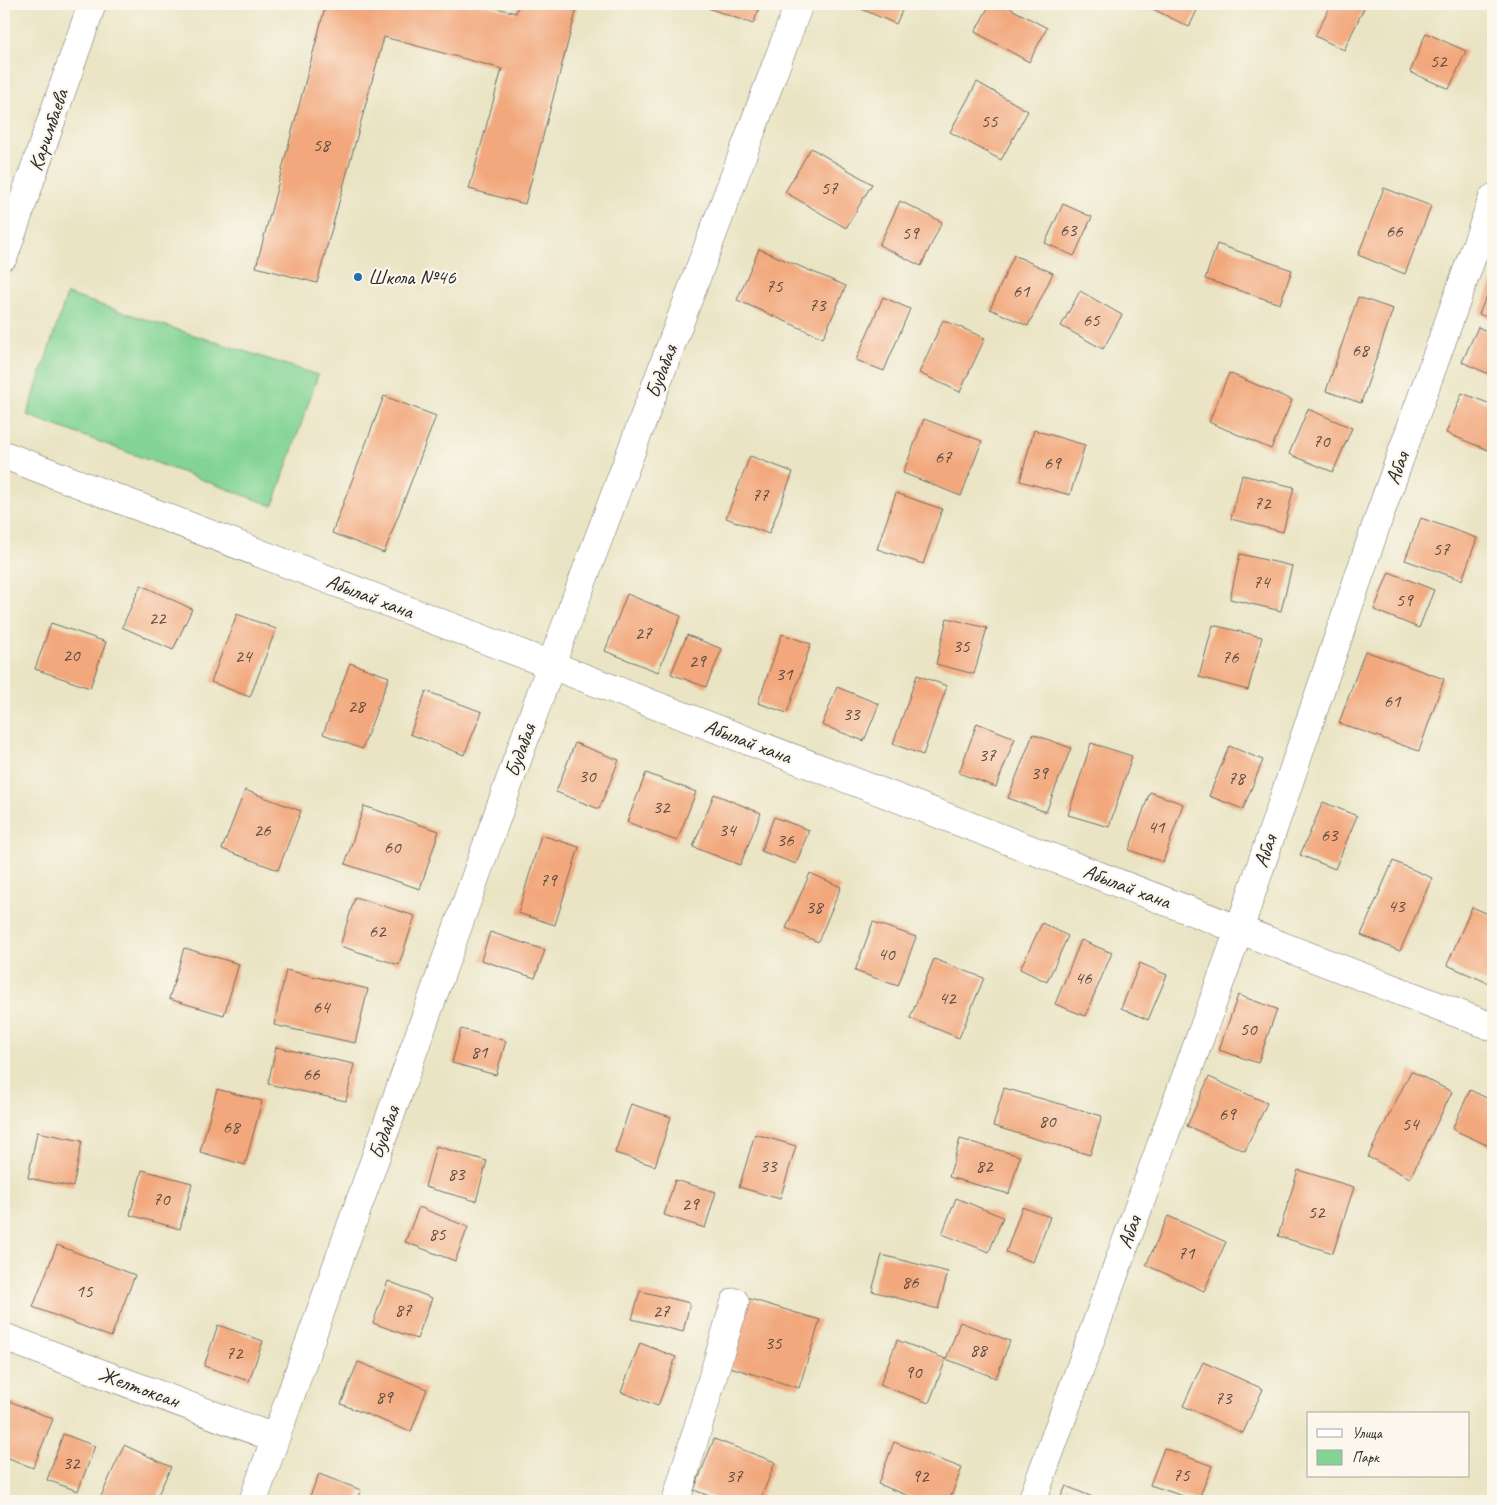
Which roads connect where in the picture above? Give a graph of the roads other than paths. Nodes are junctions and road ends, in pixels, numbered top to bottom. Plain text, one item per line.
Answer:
1 (92, 4) edge
2 (799, 4) edge
3 (1493, 198) edge
4 (4, 256) edge
5 (4, 455) edge
6 (551, 665) junction
7 (1239, 930) junction
8 (1493, 1027) edge
9 (735, 1302) dead end
10 (4, 1337) edge
11 (275, 1438) junction
12 (253, 1501) edge
13 (676, 1501) edge
14 (1032, 1501) edge

1 - 4 street, Каримбаева
2 - 6 street, Будабая
3 - 7 street, Абая
5 - 6 street, Абылай хана
6 - 7 street, Абылай хана
6 - 11 street, Будабая
7 - 8 street, Абылай хана
7 - 14 street, Абая
9 - 13 street
10 - 11 street, Желтоксан
11 - 12 street, Будабая

